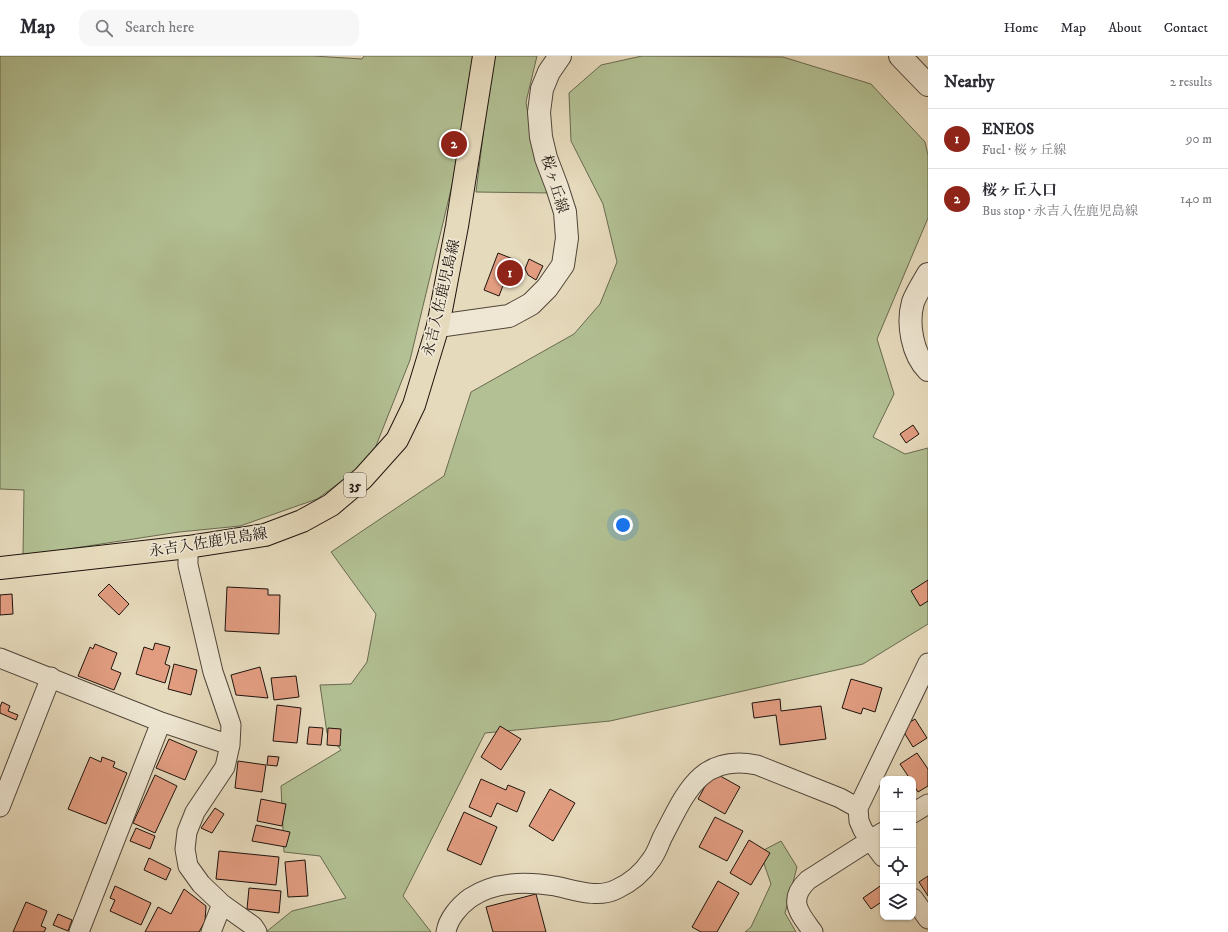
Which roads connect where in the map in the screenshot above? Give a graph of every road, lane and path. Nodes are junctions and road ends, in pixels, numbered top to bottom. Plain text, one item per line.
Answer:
1 (484, 56) edge
2 (560, 56) edge
3 (900, 56) edge
4 (928, 86) edge
5 (928, 274) edge
6 (438, 326) junction
7 (928, 370) edge
8 (188, 547) junction
9 (0, 568) edge
10 (0, 658) edge
11 (928, 662) edge
12 (51, 677) junction
13 (161, 722) junction
14 (230, 746) junction
15 (928, 804) edge
16 (0, 807) edge
17 (858, 808) junction
18 (915, 812) edge
19 (877, 836) edge
20 (880, 848) edge
21 (916, 902) edge
22 (222, 904) junction
23 (928, 919) edge
24 (79, 932) edge
25 (211, 932) edge
26 (257, 932) edge
27 (446, 932) edge
28 (813, 932) edge

1 - 6 main road, 永吉入佐鹿児島線 / 35
2 - 6 street, 桜ヶ丘線
3 - 4 street
5 - 7 street
6 - 8 main road, 永吉入佐鹿児島線 / 35
8 - 9 main road, 永吉入佐鹿児島線 / 35
8 - 14 street
10 - 12 street
11 - 17 street
12 - 13 street
12 - 16 street
13 - 14 street
13 - 24 street
14 - 22 street
15 - 18 street
17 - 19 street
17 - 27 street
19 - 20 street
19 - 28 street
21 - 23 street
22 - 25 street
22 - 26 street

